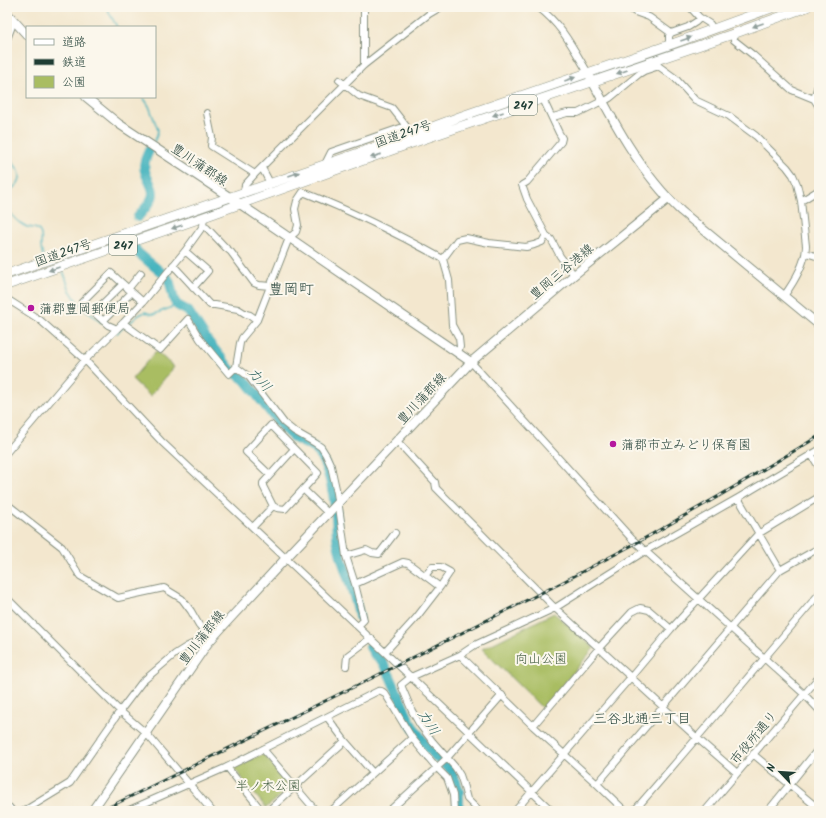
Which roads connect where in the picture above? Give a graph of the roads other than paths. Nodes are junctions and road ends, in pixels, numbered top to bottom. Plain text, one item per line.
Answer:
1 (364, 7) edge
2 (440, 7) edge
3 (538, 7) edge
4 (628, 7) edge
5 (690, 7) edge
6 (774, 7) edge
7 (807, 7) edge
8 (7, 13) edge
9 (700, 18) junction
10 (14, 21) junction
11 (713, 29) junction
12 (671, 33) junction
13 (26, 34) edge
14 (733, 34) junction
15 (7, 39) edge
16 (670, 45) junction
17 (656, 64) junction
18 (364, 65) junction
19 (588, 73) junction
20 (339, 80) dead end
21 (593, 82) junction
22 (819, 82) edge
23 (345, 85) junction
24 (87, 98) edge
25 (543, 98) junction
26 (814, 99) junction
27 (603, 102) junction
28 (819, 107) edge
29 (207, 113) dead end
30 (553, 117) junction
31 (324, 164) junction
32 (262, 168) junction
33 (255, 174) junction
34 (270, 183) junction
35 (819, 190) edge
36 (244, 192) junction
37 (229, 197) junction
38 (668, 199) junction
39 (801, 201) junction
40 (240, 204) junction
41 (204, 222) junction
42 (546, 235) junction
43 (289, 238) junction
44 (185, 251) junction
45 (806, 253) junction
46 (819, 257) edge
47 (443, 259) junction
48 (173, 266) junction
49 (142, 273) dead end
50 (7, 274) edge
51 (574, 276) junction
52 (123, 284) junction
53 (7, 285) edge
54 (270, 286) junction
55 (193, 288) junction
56 (130, 290) junction
57 (784, 296) junction
58 (7, 299) edge
59 (143, 302) junction
60 (94, 312) junction
61 (257, 320) junction
62 (104, 321) junction
63 (125, 325) junction
64 (819, 325) edge
65 (115, 331) junction
66 (458, 352) junction
67 (86, 360) junction
68 (471, 362) junction
69 (234, 369) junction
70 (397, 441) junction
71 (294, 449) junction
72 (819, 450) edge
73 (7, 452) edge
74 (811, 454) junction
75 (819, 467) edge
76 (270, 475) junction
77 (303, 490) junction
78 (819, 497) edge
79 (738, 498) junction
80 (7, 504) edge
81 (273, 506) junction
82 (334, 508) junction
83 (253, 527) junction
84 (396, 533) dead end
85 (758, 534) junction
86 (645, 551) junction
87 (818, 551) edge
88 (346, 556) junction
89 (286, 558) junction
90 (780, 570) junction
91 (425, 576) junction
92 (355, 584) junction
93 (440, 587) junction
94 (819, 594) edge
95 (7, 598) edge
96 (698, 599) junction
97 (555, 608) junction
98 (358, 626) junction
99 (671, 629) junction
100 (730, 629) junction
101 (371, 638) junction
102 (210, 641) junction
103 (599, 648) junction
104 (385, 652) junction
105 (460, 655) junction
106 (764, 658) junction
107 (346, 666) dead end
108 (411, 677) junction
109 (631, 677) junction
110 (819, 677) edge
111 (804, 694) junction
112 (502, 695) junction
113 (664, 707) junction
114 (819, 710) edge
115 (120, 711) junction
116 (327, 717) junction
117 (533, 726) junction
118 (146, 733) junction
119 (470, 733) junction
120 (412, 738) junction
121 (697, 738) junction
122 (345, 741) junction
123 (819, 748) edge
124 (263, 749) junction
125 (564, 754) junction
126 (753, 754) junction
127 (447, 758) junction
128 (227, 767) junction
129 (437, 768) junction
130 (373, 773) junction
131 (737, 773) junction
132 (189, 783) junction
133 (598, 784) junction
134 (789, 785) junction
135 (295, 786) junction
136 (532, 792) junction
137 (7, 807) edge
138 (819, 809) edge
139 (210, 810) edge
140 (12, 811) edge
141 (24, 811) edge
142 (92, 811) edge
143 (127, 811) edge
144 (262, 811) edge
145 (268, 811) edge
146 (316, 811) edge
147 (331, 811) edge
148 (389, 811) edge
149 (454, 811) edge
150 (479, 811) edge
151 (515, 811) edge
152 (552, 811) edge
153 (625, 811) edge
154 (634, 811) edge
155 (704, 811) edge
156 (768, 811) edge

1 - 18 street
2 - 18 street
3 - 19 street
4 - 12 street
5 - 9 street
6 - 11 highway, 国道247号 / 247
7 -> 14 highway, 国道247号 / 247
8 - 10 main road
9 - 11 street
9 - 12 street
10 - 13 main road
10 - 15 street
16 -> 11 highway, 国道247号 / 247
12 - 16 street
14 - 17 highway, 国道247号 / 247
14 - 26 street
16 - 19 highway, 国道247号 / 247
17 -> 21 highway, 国道247号 / 247
17 - 27 street
17 - 39 street
18 - 23 street
19 - 21 main road
31 -> 19 highway, 国道247号 / 247
20 - 23 street
21 - 25 highway, 国道247号 / 247
21 - 27 main road
22 - 26 street
23 - 31 street
23 - 32 street
24 - 37 main road, 豊川蒲郡線
25 - 30 street
25 -> 40 highway, 国道247号 / 247
26 - 28 street
27 - 30 street
27 - 38 main road
29 - 33 street
30 - 42 street
34 -> 31 highway, 国道247号 / 247
32 - 33 street
32 - 34 street
33 - 36 street
34 - 36 highway, 国道247号 / 247
35 - 39 street
36 - 37 highway, 国道247号 / 247
37 - 40 main road, 豊川蒲郡線
37 - 50 highway, 国道247号 / 247
38 - 51 main road, 豊岡三谷港線
38 - 57 main road
39 - 45 street
40 - 41 highway, 国道247号 / 247
40 - 43 main road, 豊川蒲郡線
41 - 44 street
41 -> 53 highway, 国道247号 / 247
41 - 54 street
42 - 47 street
42 - 51 street
43 - 47 street
43 - 54 street
43 - 66 main road, 豊川蒲郡線
44 - 48 street
44 - 55 street
45 - 46 street
45 - 57 street
47 - 66 street
48 - 55 street
48 - 59 street
49 - 56 street
51 - 68 main road, 豊岡三谷港線
52 - 56 street
52 - 60 street
52 - 60 street
54 - 61 street
55 - 61 street
56 - 59 street
56 - 62 street
57 - 64 main road
58 - 67 street
59 - 63 street
60 - 62 street
61 - 69 street
62 - 65 street
63 - 65 street
63 - 69 street
65 - 67 street
66 - 68 main road, 豊川蒲郡線
67 - 73 street
67 - 83 street
68 - 70 main road, 豊川蒲郡線
68 - 86 street
69 - 82 street
70 - 82 main road, 豊川蒲郡線
70 - 97 street
71 - 76 street
71 - 76 street
71 - 77 street
72 - 74 street
74 - 75 street
74 - 79 street
76 - 81 street
77 - 81 street
77 - 82 street
78 - 85 street
79 - 85 street
79 - 86 street
80 - 102 street
81 - 83 street
82 - 88 street
82 - 89 main road, 豊川蒲郡線
83 - 89 street
84 - 88 street
85 - 90 street
85 - 96 street
86 - 96 street
86 - 97 street
87 - 90 street
88 - 92 street
89 - 98 street
89 - 102 main road, 豊川蒲郡線
90 - 100 street
91 - 92 street
91 - 93 street
91 - 93 street
92 - 98 street
93 - 104 street
94 - 106 street
95 - 115 street
96 - 99 street
96 - 100 street
97 - 103 street
97 - 105 street
98 - 101 street
99 - 103 street
99 - 109 street
100 - 106 street
100 - 113 street
101 - 104 street
101 - 107 street
102 - 115 street
102 - 118 main road, 豊川蒲郡線
103 - 109 street
103 - 117 street
104 - 108 street
105 - 108 street
105 - 112 street
106 - 111 street
106 - 121 street
108 - 119 street
108 - 127 street
109 - 113 street
109 - 125 street
110 - 111 street, 市役所通り
111 - 114 street
111 - 126 street, 市役所通り
112 - 117 street
112 - 119 street
113 - 121 street
113 - 133 street
115 - 118 street
115 - 141 street
116 - 120 street
116 - 122 street
116 - 124 street
117 - 125 street
118 - 132 street
118 - 142 main road, 豊川蒲郡線
119 - 127 street
119 - 136 street
120 - 129 street
120 - 130 street
121 - 131 street
121 - 154 street
122 - 130 street
122 - 135 street
123 - 134 street
124 - 128 street
124 - 135 street
125 - 133 street
125 - 136 street
126 - 131 street, 市役所通り
126 - 134 street
127 - 129 street
127 - 150 street
128 - 132 street
128 - 144 street
129 - 148 street
129 - 149 street
130 - 147 street
131 - 155 street, 市役所通り
132 - 139 street
132 - 143 street
133 - 153 street
134 - 138 street
134 - 156 street
135 - 145 street
135 - 146 street
136 - 151 street
136 - 152 street
137 - 140 street

